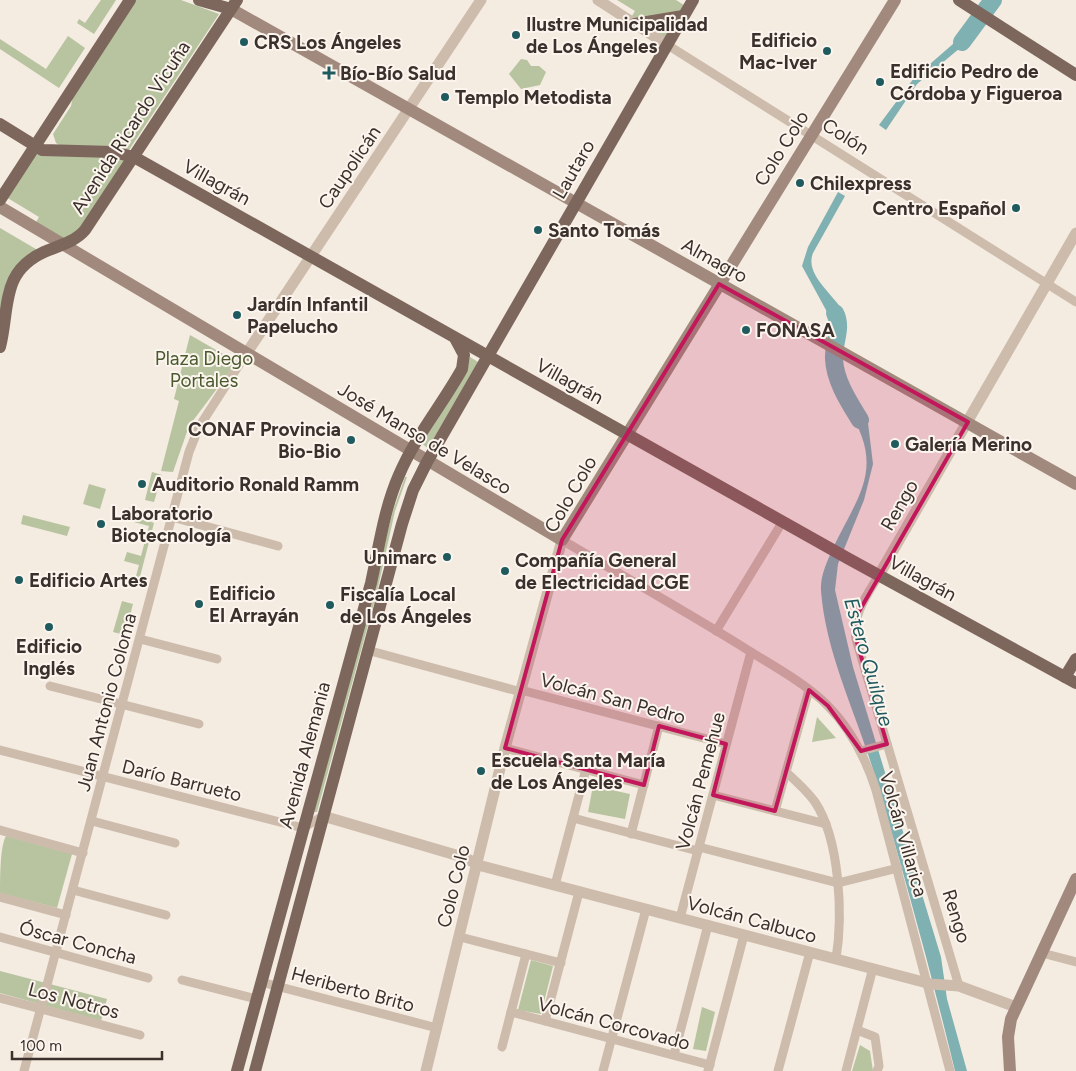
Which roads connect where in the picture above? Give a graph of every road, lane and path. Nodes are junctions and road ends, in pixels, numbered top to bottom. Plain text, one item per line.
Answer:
1 (130, 0) edge
2 (199, 0) edge
3 (220, 0) edge
4 (481, 0) edge
5 (598, 0) edge
6 (693, 0) edge
7 (895, 0) edge
8 (959, 0) edge
9 (234, 5) edge
10 (683, 16) junction
11 (635, 24) junction
12 (666, 44) junction
13 (1076, 75) edge
14 (408, 110) junction
15 (58, 112) junction
16 (0, 124) edge
17 (811, 135) junction
18 (36, 146) junction
19 (66, 150) junction
20 (134, 158) junction
21 (0, 200) edge
22 (574, 204) junction
23 (0, 207) edge
24 (1076, 234) edge
25 (63, 244) junction
26 (310, 256) junction
27 (719, 284) junction
28 (1048, 284) junction
29 (1076, 302) edge
30 (2, 332) edge
31 (453, 336) junction
32 (0, 347) edge
33 (246, 354) junction
34 (487, 356) junction
35 (968, 422) junction
36 (627, 434) junction
37 (410, 451) junction
38 (427, 462) junction
39 (1076, 484) edge
40 (172, 518) junction
41 (783, 521) junction
42 (562, 540) junction
43 (278, 546) dead end
44 (879, 575) junction
45 (716, 631) junction
46 (140, 639) junction
47 (367, 650) junction
48 (750, 652) junction
49 (216, 659) dead end
50 (1076, 659) edge
51 (1071, 680) edge
52 (50, 686) dead end
53 (809, 690) junction
54 (521, 691) junction
55 (122, 704) junction
56 (828, 706) joint
57 (199, 724) dead end
58 (659, 726) junction
59 (726, 744) junction
60 (884, 745) junction
61 (505, 748) junction
62 (0, 750) edge
63 (863, 751) junction
64 (586, 769) junction
65 (786, 772) junction
66 (103, 777) junction
67 (644, 784) junction
68 (713, 795) junction
69 (775, 811) junction
70 (323, 816) junction
71 (573, 818) junction
72 (92, 821) junction
73 (826, 824) junction
74 (304, 828) junction
75 (1, 833) edge
76 (631, 834) junction
77 (175, 842) dead end
78 (699, 849) junction
79 (82, 852) junction
80 (478, 865) junction
81 (898, 868) junction
82 (1076, 880) edge
83 (838, 884) junction
84 (555, 885) junction
85 (73, 890) junction
86 (579, 892) junction
87 (0, 897) edge
88 (646, 909) junction
89 (66, 915) junction
90 (166, 915) dead end
91 (680, 918) junction
92 (708, 925) junction
93 (744, 935) junction
94 (0, 937) edge
95 (460, 937) junction
96 (56, 952) junction
97 (810, 952) junction
98 (1042, 953) junction
99 (526, 954) junction
100 (836, 959) junction
101 (1076, 962) edge
102 (560, 963) junction
103 (873, 968) junction
104 (148, 978) dead end
105 (182, 980) dead end
106 (261, 982) junction
107 (928, 983) junction
108 (953, 985) junction
109 (278, 986) junction
110 (0, 998) edge
111 (256, 999) junction
112 (1016, 1007) junction
113 (40, 1008) junction
114 (511, 1012) junction
115 (545, 1022) junction
116 (437, 1028) junction
117 (857, 1030) junction
118 (140, 1035) dead end
119 (612, 1039) junction
120 (502, 1047) dead end
121 (674, 1055) junction
122 (709, 1068) edge
123 (24, 1071) edge
124 (238, 1071) edge
125 (255, 1071) edge
126 (426, 1071) edge
127 (603, 1071) edge
128 (778, 1071) edge
129 (846, 1071) edge
130 (877, 1071) edge
131 (950, 1071) edge
132 (1010, 1071) edge

1 - 15 main road
2 - 9 main road, Almagro
3 - 9 main road, Almagro
4 - 14 street, Caupolicán
5 - 11 street, Colón
6 - 10 main road, Lautaro
7 - 17 main road, Colo Colo
8 - 13 main road
9 - 14 main road, Almagro
9 - 20 main road, Avenida Ricardo Vicuña
10 - 11 main road
10 - 12 main road, Lautaro
11 - 12 street, Colón
12 - 17 street, Colón
12 - 22 main road, Lautaro
14 - 22 main road, Almagro
14 - 26 street, Caupolicán
15 - 18 main road
15 - 19 main road
16 - 18 main road
17 - 27 main road, Colo Colo
17 - 28 street, Colón
18 - 19 main road, Villagrán
18 - 21 main road
19 - 20 main road, Villagrán
20 - 25 main road, Avenida Ricardo Vicuña
20 - 26 main road, Villagrán
22 - 27 main road, Almagro
22 - 34 main road, Lautaro
23 - 25 main road, José Manso de Velasco
24 - 28 street, Rengo
25 - 30 main road, Avenida Ricardo Vicuña
25 - 33 main road, José Manso de Velasco
26 - 31 main road, Villagrán
26 - 33 street, Caupolicán
27 - 35 main road, Almagro
27 - 36 main road, Colo Colo
28 - 29 street, Colón
28 - 35 street, Rengo
30 - 32 main road, Avenida Ricardo Vicuña
31 - 34 main road, Villagrán
31 - 37 main road
33 - 37 main road, José Manso de Velasco
33 - 40 street, Juan Antonio Coloma
34 - 36 main road, Villagrán
34 - 38 main road, Lautaro
35 - 39 main road, Almagro
35 - 44 street, Rengo
36 - 41 main road, Villagrán
36 - 42 main road, Colo Colo
37 - 38 main road, José Manso de Velasco
37 - 74 main road, Avenida Alemania
38 - 42 main road, José Manso de Velasco
38 - 47 main road, Avenida Alemania
40 - 43 street
40 - 46 street, Juan Antonio Coloma
41 - 44 main road, Villagrán
41 - 45 street
42 - 45 street, José Manso de Velasco
42 - 54 street, Colo Colo
44 - 51 main road, Villagrán
44 - 60 street, Rengo
45 - 48 street, José Manso de Velasco
46 - 49 street
46 - 55 street, Juan Antonio Coloma
47 - 54 street, Volcán San Pedro
47 - 70 main road, Avenida Alemania
48 - 53 street, José Manso de Velasco
48 - 59 street, Volcán Pemehue
50 - 51 main road
52 - 55 street
53 - 56 street, José Manso de Velasco
53 - 65 street
54 - 58 street, Volcán San Pedro
54 - 61 street, Colo Colo
55 - 57 street
55 - 66 street, Juan Antonio Coloma
56 - 63 street, Volcán Villarica
58 - 59 street, Volcán San Pedro
58 - 67 street
59 - 68 street, Volcán Pemehue
60 - 63 street
60 - 108 street, Rengo
61 - 64 street
61 - 80 street, Colo Colo
62 - 66 street, Darío Barrueto
63 - 81 street, Volcán Villarica
64 - 67 street
64 - 71 street
65 - 69 street
65 - 73 street
66 - 72 street, Juan Antonio Coloma
66 - 74 street, Darío Barrueto
67 - 76 street
68 - 69 street
68 - 78 street, Volcán Pemehue
69 - 73 street
70 - 74 street
70 - 80 street, Volcán Calbuco
70 - 109 main road, Avenida Alemania
71 - 76 street
71 - 84 street
72 - 77 street
72 - 79 street, Juan Antonio Coloma
73 - 83 street
74 - 106 main road, Avenida Alemania
75 - 79 street
76 - 78 street
78 - 83 street
78 - 91 street, Volcán Pemehue
79 - 85 street, Juan Antonio Coloma
80 - 84 street, Volcán Calbuco
80 - 95 street, Colo Colo
81 - 83 street
81 - 107 street, Volcán Villarica
82 - 98 main road
83 - 100 street
84 - 86 street, Volcán Calbuco
85 - 89 street, Juan Antonio Coloma
85 - 90 street
86 - 88 street, Volcán Calbuco
86 - 102 street
87 - 89 street
88 - 91 street, Volcán Calbuco
88 - 119 street
89 - 96 street, Juan Antonio Coloma
91 - 92 street, Volcán Calbuco
92 - 93 street, Volcán Calbuco
92 - 121 street
93 - 97 street, Volcán Calbuco
93 - 122 street
94 - 96 street, Óscar Concha
95 - 99 street
95 - 116 street, Colo Colo
96 - 104 street, Óscar Concha
96 - 113 street, Juan Antonio Coloma
97 - 100 street, Volcán Calbuco
97 - 128 street
98 - 101 street
98 - 112 main road
99 - 102 street
99 - 114 street
100 - 103 street, Volcán Calbuco
102 - 115 street
103 - 107 street, Volcán Calbuco
103 - 117 street
105 - 111 street
106 - 109 street, Heriberto Brito
106 - 111 main road, Avenida Alemania
107 - 108 street, Volcán Calbuco
107 - 131 street, Volcán Villarica
108 - 112 street, Volcán Calbuco
109 - 116 street, Heriberto Brito
109 - 125 main road, Avenida Alemania
110 - 113 street, Los Notros
111 - 124 main road, Avenida Alemania
112 - 132 main road
113 - 118 street, Los Notros
113 - 123 street, Juan Antonio Coloma
114 - 115 street, Volcán Corcovado
114 - 120 street
115 - 119 street, Volcán Corcovado
116 - 126 street, Colo Colo
117 - 129 street
117 - 130 street
119 - 121 street, Volcán Corcovado
119 - 127 street
121 - 122 street, Volcán Corcovado

